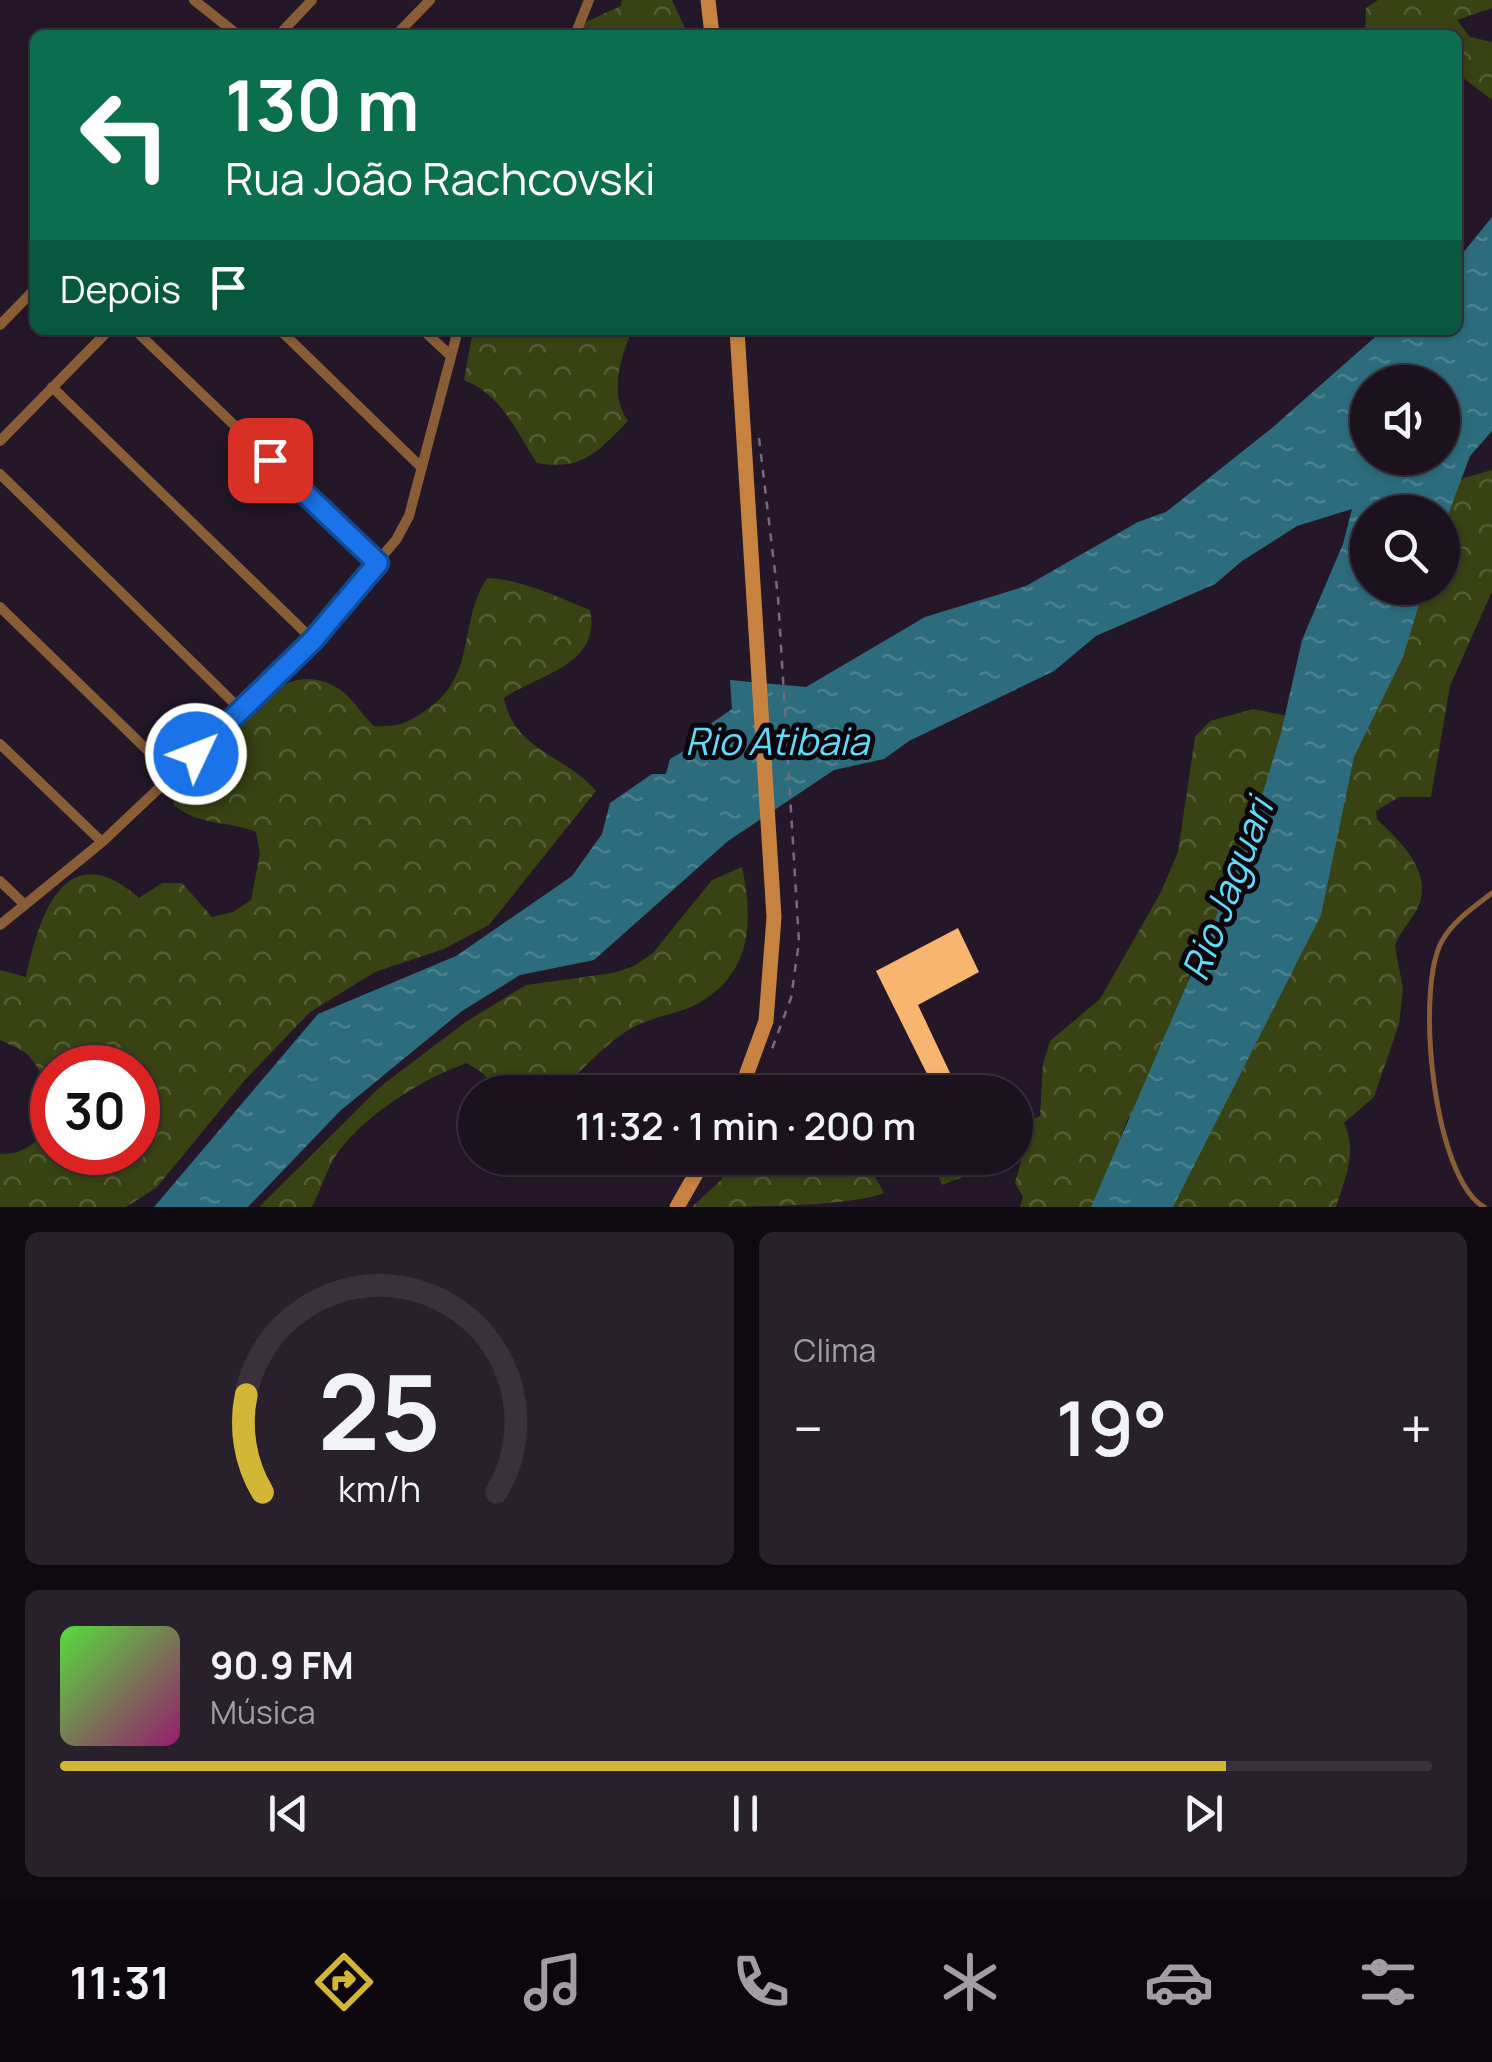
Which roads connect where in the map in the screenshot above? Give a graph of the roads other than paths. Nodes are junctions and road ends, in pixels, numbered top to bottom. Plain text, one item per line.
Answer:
1 (194, 0) edge
2 (312, 0) edge
3 (430, 0) edge
4 (589, 0) edge
5 (708, 0) edge
6 (232, 30) edge
7 (284, 30) edge
8 (401, 30) edge
9 (577, 30) edge
10 (711, 30) edge
11 (30, 293) edge
12 (0, 325) edge
13 (103, 335) edge
14 (140, 335) edge
15 (285, 335) edge
16 (428, 335) edge
17 (457, 335) edge
18 (737, 335) edge
19 (451, 356) junction
20 (52, 387) junction
21 (0, 442) edge
22 (422, 468) junction
23 (0, 474) edge
24 (378, 563) junction
25 (0, 607) edge
26 (313, 640) junction
27 (242, 711) junction
28 (0, 744) edge
29 (173, 775) junction
30 (102, 842) junction
31 (0, 880) edge
32 (1492, 893) edge
33 (24, 904) junction
34 (0, 924) edge
35 (748, 1075) edge
36 (695, 1175) edge
37 (677, 1207) edge
38 (1484, 1207) edge

1 - 6 street
2 - 7 street
3 - 8 street
4 - 9 street
5 - 10 main road
11 - 12 street
13 - 20 street
14 - 24 street
15 - 22 street
16 - 19 street
17 - 19 street
18 - 35 main road
19 - 22 street
20 - 21 street
20 - 26 street
22 - 24 street
23 - 27 street
24 - 26 street
25 - 29 street
26 - 27 street
27 - 29 street
28 - 30 street
29 - 30 street
30 - 33 street
31 - 33 street
32 - 38 lane
33 - 34 street
36 - 37 main road

